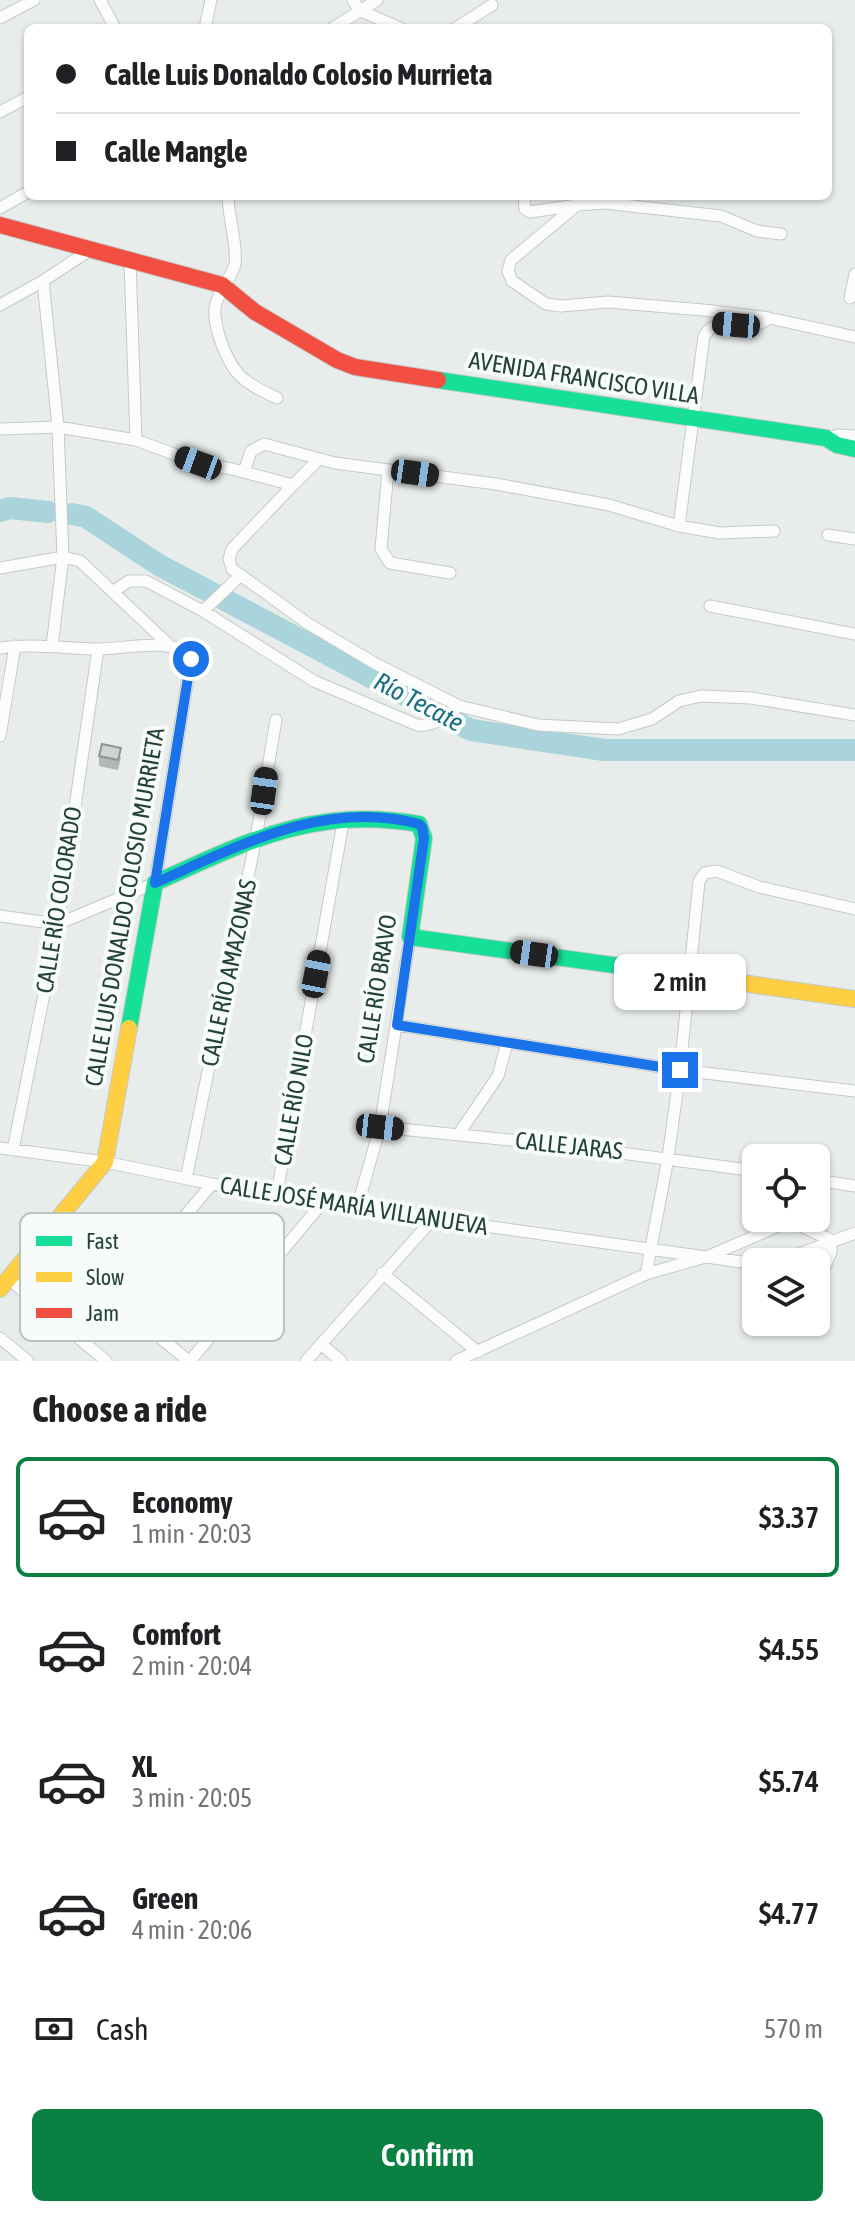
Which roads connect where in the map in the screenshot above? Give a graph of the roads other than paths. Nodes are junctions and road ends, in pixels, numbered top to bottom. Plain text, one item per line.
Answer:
1 (34, 0) edge
2 (100, 0) edge
3 (211, 0) edge
4 (377, 0) edge
5 (506, 0) edge
6 (491, 2) edge
7 (356, 5) edge
8 (0, 18) edge
9 (113, 24) edge
10 (206, 24) edge
11 (337, 24) edge
12 (392, 24) edge
13 (461, 24) edge
14 (24, 99) edge
15 (0, 112) edge
16 (24, 194) edge
17 (228, 200) edge
18 (523, 200) edge
19 (577, 205) junction
20 (0, 208) edge
21 (0, 225) edge
22 (781, 234) dead end
23 (90, 250) junction
24 (130, 261) junction
25 (855, 274) edge
26 (43, 281) junction
27 (222, 285) junction
28 (850, 298) dead end
29 (0, 305) edge
30 (769, 318) junction
31 (855, 337) edge
32 (277, 398) dead end
33 (693, 419) junction
34 (58, 427) junction
35 (0, 429) edge
36 (855, 436) edge
37 (826, 438) junction
38 (136, 440) junction
39 (855, 449) edge
40 (319, 459) junction
41 (388, 470) junction
42 (244, 472) junction
43 (293, 485) junction
44 (679, 526) junction
45 (774, 531) dead end
46 (828, 535) dead end
47 (855, 539) edge
48 (63, 557) junction
49 (0, 568) edge
50 (450, 573) dead end
51 (241, 575) junction
52 (114, 591) junction
53 (710, 606) dead end
54 (203, 611) junction
55 (855, 634) edge
56 (168, 644) junction
57 (15, 646) junction
58 (52, 646) junction
59 (0, 648) edge
60 (98, 649) junction
61 (459, 706) junction
62 (855, 715) edge
63 (276, 720) dead end
64 (0, 736) edge
65 (344, 817) junction
66 (256, 838) junction
67 (155, 883) junction
68 (855, 909) edge
69 (0, 916) edge
70 (58, 924) junction
71 (410, 937) junction
72 (690, 975) junction
73 (855, 999) edge
74 (397, 1025) junction
75 (507, 1043) junction
76 (680, 1070) junction
77 (855, 1091) edge
78 (380, 1127) junction
79 (458, 1135) junction
80 (0, 1148) edge
81 (13, 1150) junction
82 (668, 1158) junction
83 (105, 1162) junction
84 (742, 1169) edge
85 (186, 1179) junction
86 (830, 1182) edge
87 (212, 1184) junction
88 (855, 1186) edge
89 (277, 1193) junction
90 (323, 1202) junction
91 (357, 1208) junction
92 (63, 1213) edge
93 (188, 1213) edge
94 (433, 1219) junction
95 (855, 1233) edge
96 (831, 1240) junction
97 (650, 1248) junction
98 (812, 1248) edge
99 (284, 1249) edge
100 (830, 1254) edge
101 (709, 1256) junction
102 (742, 1262) edge
103 (20, 1265) edge
104 (382, 1273) junction
105 (646, 1274) junction
106 (4, 1284) edge
107 (20, 1296) edge
108 (0, 1338) edge
109 (80, 1341) edge
110 (165, 1341) edge
111 (207, 1341) edge
112 (321, 1344) junction
113 (478, 1352) junction
114 (28, 1361) edge
115 (106, 1361) edge
116 (190, 1361) edge
117 (306, 1361) edge
118 (341, 1361) edge
119 (456, 1361) edge

1 - 8 street
2 - 9 street
3 - 10 street
4 - 7 street
5 - 6 street
6 - 13 street
7 - 11 street
7 - 12 street
14 - 15 street
16 - 20 street
17 - 27 street
18 - 19 street
19 - 22 street
19 - 30 street
21 - 23 street
23 - 24 street
23 - 26 street
24 - 27 street
24 - 38 street
25 - 28 street
26 - 29 street
26 - 34 street
27 - 32 street
27 - 33 street, AVENIDA FRANCISCO VILLA
30 - 31 street
30 - 33 street
33 - 37 street, AVENIDA FRANCISCO VILLA
33 - 44 street
34 - 35 street
34 - 38 street
34 - 48 street
36 - 37 street, AVENIDA FRANCISCO VILLA
37 - 39 street, AVENIDA FRANCISCO VILLA
38 - 42 street
40 - 41 street
40 - 42 street
40 - 43 street
41 - 44 street
41 - 50 street
42 - 43 street
43 - 51 street
44 - 45 street
46 - 47 street
48 - 49 street
48 - 52 street
48 - 58 street
51 - 54 street
51 - 61 street
52 - 54 street
52 - 56 street
53 - 55 street
54 - 61 street
56 - 60 street
56 - 67 street, CALLE LUIS DONALDO COLOSIO MURRIETA
57 - 58 street
57 - 59 street
57 - 64 street
58 - 60 street
60 - 70 street, CALLE RÍO COLORADO
61 - 62 street
63 - 66 street, CALLE RÍO AMAZONAS
65 - 66 street
65 - 71 street, CALLE RÍO BRAVO
65 - 89 street, CALLE RÍO NILO
66 - 67 street
66 - 85 street, CALLE RÍO AMAZONAS
67 - 70 street
67 - 83 street, CALLE LUIS DONALDO COLOSIO MURRIETA
68 - 72 street
69 - 70 street
70 - 81 street, CALLE RÍO COLORADO
71 - 72 street
71 - 74 street, CALLE RÍO BRAVO
72 - 73 street
72 - 76 street
74 - 75 street
74 - 78 street, CALLE RÍO BRAVO
75 - 76 street
75 - 79 street
76 - 77 street
76 - 82 street
78 - 79 street, CALLE JARAS
78 - 91 street, CALLE RÍO BRAVO
79 - 82 street, CALLE JARAS
80 - 81 street, CALLE JOSÉ MARÍA VILLANUEVA
81 - 83 street, CALLE JOSÉ MARÍA VILLANUEVA
82 - 84 street, CALLE JARAS
82 - 97 street
83 - 85 street, CALLE JOSÉ MARÍA VILLANUEVA
83 - 92 street
85 - 87 street, CALLE JOSÉ MARÍA VILLANUEVA
86 - 88 street
87 - 89 street, CALLE JOSÉ MARÍA VILLANUEVA
87 - 93 street
89 - 90 street, CALLE JOSÉ MARÍA VILLANUEVA
90 - 91 street, CALLE JOSÉ MARÍA VILLANUEVA
90 - 99 street
91 - 94 street, CALLE JOSÉ MARÍA VILLANUEVA
94 - 97 street, CALLE JOSÉ MARÍA VILLANUEVA
94 - 104 street
95 - 96 street
96 - 98 street
96 - 100 street
96 - 101 street
97 - 101 street, CALLE JOSÉ MARÍA VILLANUEVA
97 - 105 street
101 - 102 street, CALLE JOSÉ MARÍA VILLANUEVA
101 - 105 street
103 - 106 street
104 - 112 street
104 - 113 street
105 - 113 street
106 - 107 street
108 - 114 street
109 - 115 street
110 - 116 street
111 - 116 street
112 - 117 street
112 - 118 street
113 - 119 street

